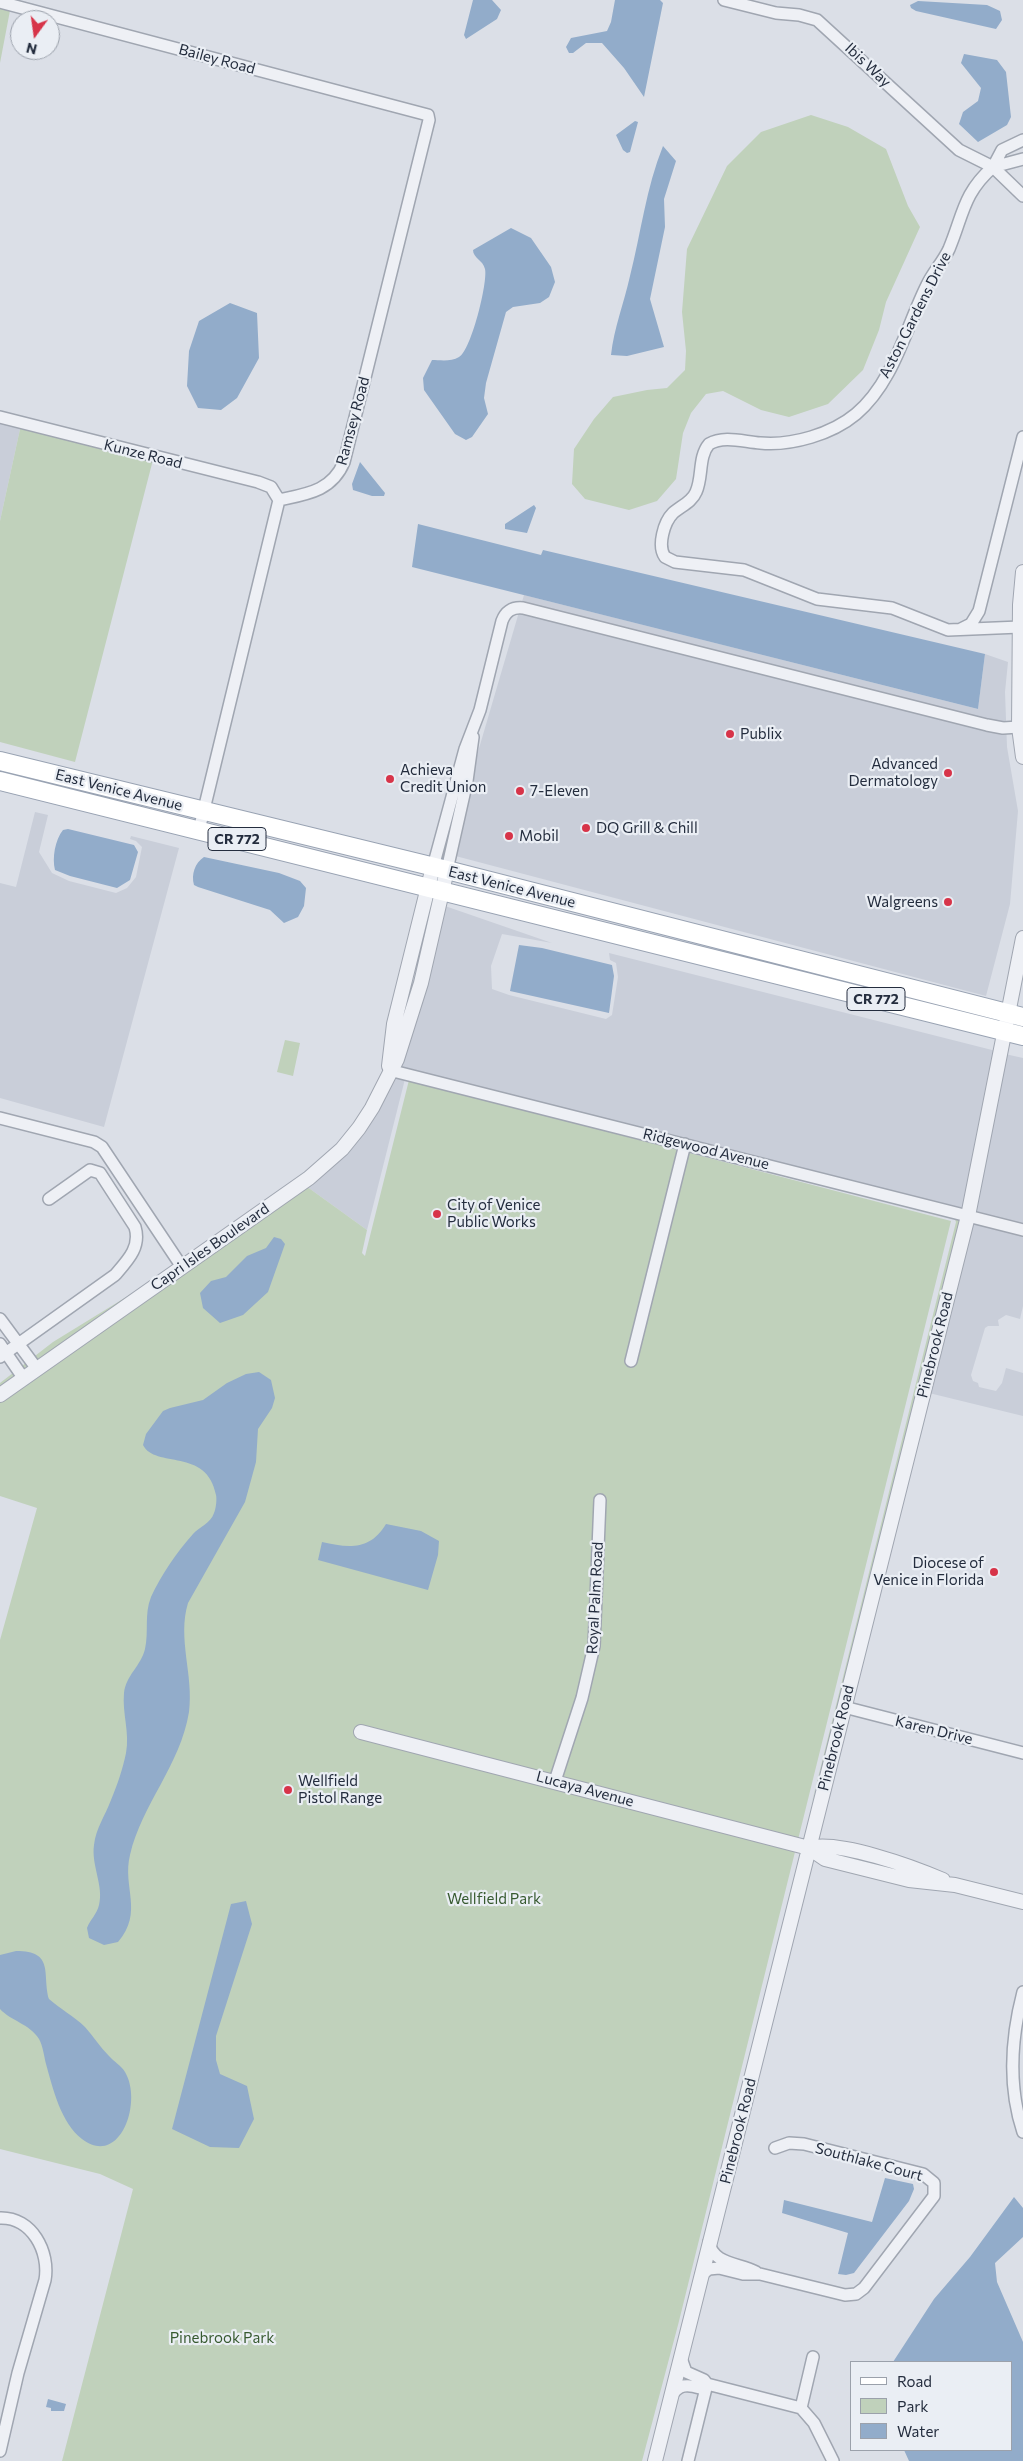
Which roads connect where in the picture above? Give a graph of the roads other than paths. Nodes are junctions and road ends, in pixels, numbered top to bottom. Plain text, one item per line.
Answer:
1 (724, 0) edge
2 (0, 2) edge
3 (429, 120) joint
4 (1023, 140) edge
5 (1023, 159) edge
6 (993, 167) junction
7 (1023, 196) edge
8 (0, 417) edge
9 (1023, 437) edge
10 (280, 500) junction
11 (1023, 572) edge
12 (979, 611) junction
13 (990, 627) junction
14 (1020, 627) junction
15 (960, 630) junction
16 (1019, 727) junction
17 (1023, 757) edge
18 (0, 761) edge
19 (0, 769) edge
20 (53, 774) junction
21 (0, 781) edge
22 (204, 811) junction
23 (199, 830) junction
24 (440, 869) junction
25 (436, 889) junction
26 (624, 936) junction
27 (1023, 938) edge
28 (744, 946) junction
29 (728, 962) junction
30 (820, 965) junction
31 (1023, 976) edge
32 (1016, 1015) edge
33 (1005, 1031) junction
34 (1023, 1036) edge
35 (389, 1070) junction
36 (0, 1118) edge
37 (685, 1144) junction
38 (49, 1199) dead end
39 (968, 1216) junction
40 (1023, 1230) edge
41 (182, 1267) junction
42 (0, 1320) edge
43 (19, 1344) junction
44 (2, 1351) edge
45 (631, 1361) dead end
46 (37, 1369) junction
47 (24, 1379) junction
48 (0, 1395) edge
49 (600, 1500) dead end
50 (844, 1707) junction
51 (360, 1732) dead end
52 (1023, 1753) edge
53 (555, 1782) junction
54 (809, 1848) junction
55 (1023, 1902) edge
56 (1023, 1992) edge
57 (1018, 2077) edge
58 (1023, 2132) edge
59 (775, 2148) dead end
60 (0, 2218) edge
61 (710, 2242) junction
62 (760, 2274) junction
63 (702, 2275) junction
64 (681, 2357) junction
65 (812, 2357) dead end
66 (707, 2384) junction
67 (671, 2396) junction
68 (801, 2408) junction
69 (3, 2425) edge
70 (0, 2451) edge
71 (654, 2461) edge
72 (688, 2461) edge
73 (834, 2461) edge

1 - 6 street, Ibis Way
2 - 3 street, Bailey Road
3 - 10 street, Ramsey Road
4 - 6 street, Aston Gardens Drive
5 - 6 street
6 - 7 street
6 - 15 street, Aston Gardens Drive
8 - 10 street, Kunze Road
9 - 12 street
10 - 22 street
11 - 14 street
12 - 13 street
12 - 15 street
13 - 14 street, Aston Gardens Drive
13 - 15 street, Aston Gardens Drive
14 - 16 street
16 - 17 street
16 - 24 street
18 - 20 main road, East Venice Avenue / CR 772
19 - 20 main road
20 - 22 main road, East Venice Avenue / CR 772
21 - 23 main road, East Venice Avenue / CR 772
22 - 23 street
22 - 24 main road, East Venice Avenue / CR 772
23 - 25 main road, East Venice Avenue / CR 772
24 - 25 street, Capri Isles Boulevard
24 - 28 main road, East Venice Avenue / CR 772
25 - 26 main road, East Venice Avenue / CR 772
25 - 35 street, Capri Isles Boulevard
26 - 28 main road
26 - 29 main road, East Venice Avenue / CR 772
27 - 32 street, Pinebrook Road
28 - 30 main road, East Venice Avenue / CR 772
29 - 30 main road
29 - 33 main road, East Venice Avenue / CR 772
30 - 32 main road, East Venice Avenue / CR 772
31 - 32 street, Pinebrook Road
32 - 33 street, Pinebrook Road
33 - 34 main road, East Venice Avenue / CR 772
33 - 39 street, Pinebrook Road
35 - 37 street, Ridgewood Avenue
35 - 41 street, Capri Isles Boulevard
36 - 41 street
37 - 39 street, Ridgewood Avenue
37 - 45 street
38 - 43 street
39 - 40 street, Ridgewood Avenue
39 - 50 street, Pinebrook Road
41 - 46 street, Capri Isles Boulevard
42 - 43 street
43 - 44 street
43 - 46 street
44 - 47 street
46 - 47 street, Capri Isles Boulevard
47 - 48 street, Capri Isles Boulevard
49 - 53 street, Royal Palm Road
50 - 52 street, Karen Drive
50 - 54 street, Pinebrook Road
51 - 53 street, Lucaya Avenue
53 - 54 street, Lucaya Avenue
54 - 55 street, Lucaya Avenue
54 - 61 street, Pinebrook Road
56 - 57 street
57 - 58 street
59 - 62 street, Southlake Court
60 - 69 street
61 - 62 street, Southlake Court
61 - 63 street, Pinebrook Road
62 - 63 street, Southlake Court
63 - 64 street, Pinebrook Road
64 - 66 street
64 - 67 street, Pinebrook Road
65 - 68 street
66 - 67 street
66 - 68 street
66 - 72 street
67 - 71 street, Pinebrook Road
68 - 73 street
69 - 70 street

